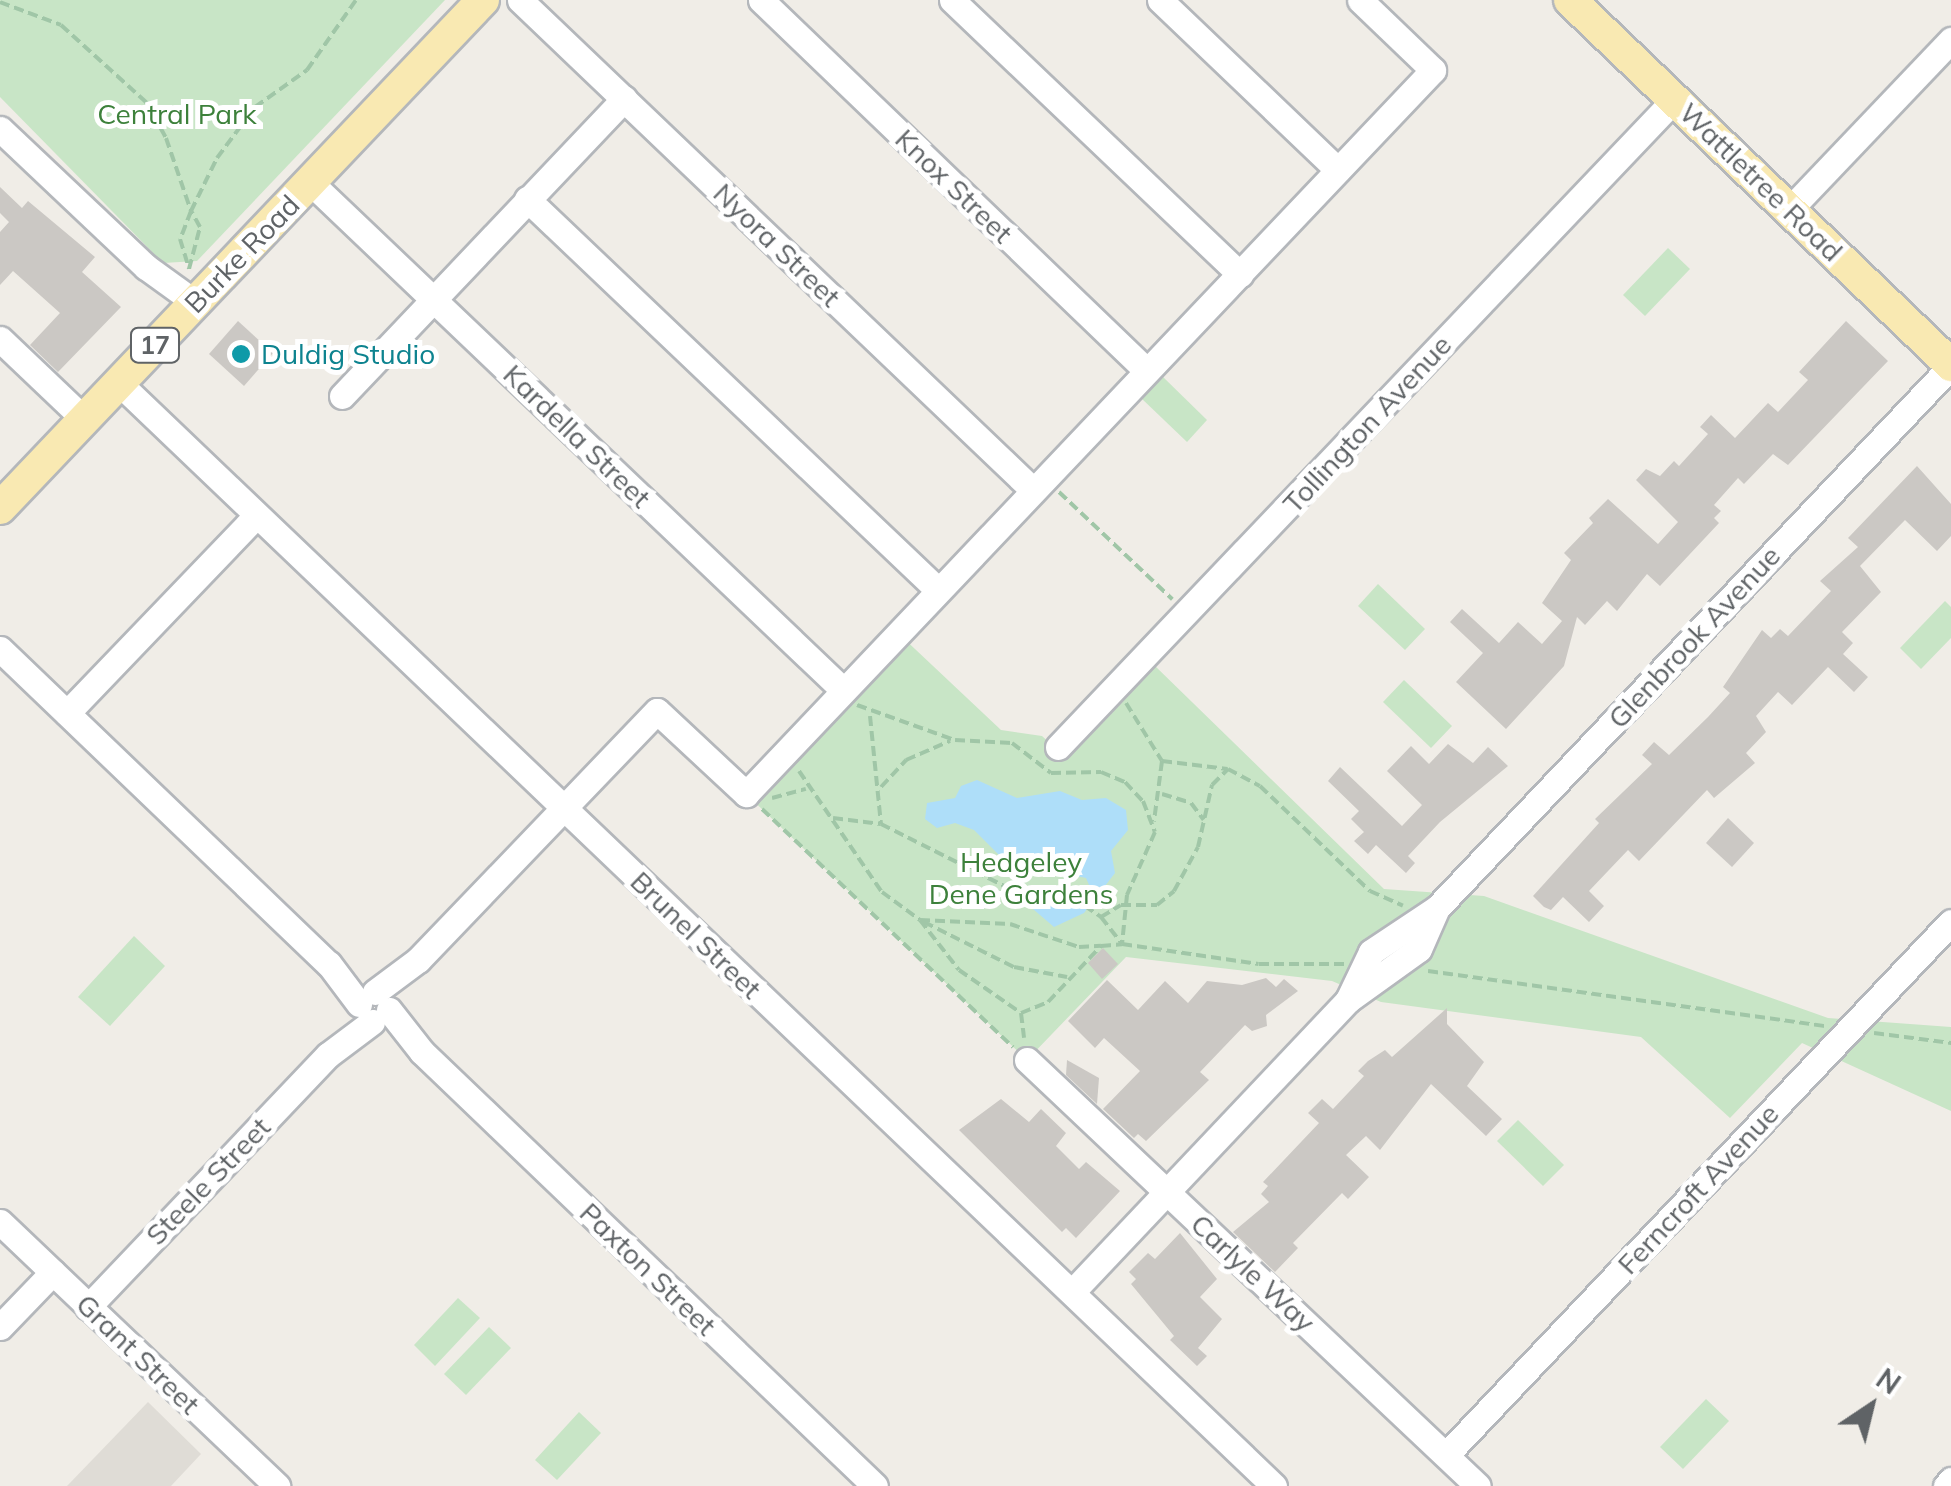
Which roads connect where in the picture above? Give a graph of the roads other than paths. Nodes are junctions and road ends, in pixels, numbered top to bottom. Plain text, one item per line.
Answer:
1 (483, 0) edge
2 (520, 0) edge
3 (760, 0) edge
4 (952, 0) edge
5 (1160, 0) edge
6 (1360, 0) edge
7 (1570, 0) edge
8 (1951, 40) edge
9 (624, 99) junction
10 (1674, 100) junction
11 (0, 128) edge
12 (1338, 170) junction
13 (310, 182) junction
14 (527, 199) junction
15 (1789, 210) junction
16 (1240, 274) junction
17 (433, 299) junction
18 (190, 309) junction
19 (0, 338) edge
20 (1951, 366) edge
21 (1147, 371) junction
22 (119, 383) junction
23 (342, 396) dead end
24 (84, 419) junction
25 (1040, 484) junction
26 (0, 508) edge
27 (256, 516) junction
28 (937, 589) junction
29 (0, 649) edge
30 (846, 701) junction
31 (67, 713) junction
32 (1058, 747) dead end
33 (563, 809) junction
34 (1951, 922) edge
35 (374, 1007) junction
36 (1028, 1060) road end
37 (1166, 1192) junction
38 (0, 1222) edge
39 (52, 1272) junction
40 (1072, 1292) junction
41 (88, 1306) junction
42 (0, 1327) edge
43 (1446, 1455) junction
44 (1951, 1480) edge
45 (277, 1486) edge
46 (875, 1486) edge
47 (1274, 1486) edge
48 (1478, 1486) edge
49 (1946, 1486) edge

1 - 13 main road, Burke Road / 17
2 - 9 street, Nyora Street
3 - 21 street, Knox Street
4 - 16 street
5 - 12 street
6 - 12 street
7 - 10 main road, Wattletree Road
8 - 15 street
9 - 14 street
9 - 25 street, Nyora Street
10 - 15 main road, Wattletree Road
10 - 32 street, Tollington Avenue
11 - 18 street
12 - 16 street
13 - 17 street, Kardella Street
13 - 18 main road, Burke Road / 17
14 - 17 street
14 - 28 street
15 - 20 main road, Wattletree Road
16 - 21 street
17 - 23 street
17 - 30 street, Kardella Street
18 - 22 main road, Burke Road / 17
19 - 24 street
20 - 37 street, Glenbrook Avenue
21 - 25 street
22 - 24 main road, Burke Road / 17
22 - 27 street, Brunel Street
24 - 26 main road, Burke Road / 17
25 - 28 street
27 - 31 street
27 - 33 street, Brunel Street
28 - 30 street
29 - 31 street, Paxton Street
30 - 33 street, Steele Street
31 - 35 street, Paxton Street
33 - 35 street, Steele Street
33 - 40 street, Brunel Street
34 - 43 street, Ferncroft Avenue
35 - 41 street, Steele Street
35 - 46 street, Paxton Street
36 - 37 street, Carlyle Way
37 - 40 street, Glenbrook Avenue
37 - 43 street, Carlyle Way
38 - 39 street, Grant Street
39 - 41 street, Grant Street
39 - 42 street
40 - 47 street, Brunel Street
41 - 45 street, Grant Street
43 - 48 street, Carlyle Way
44 - 49 street

